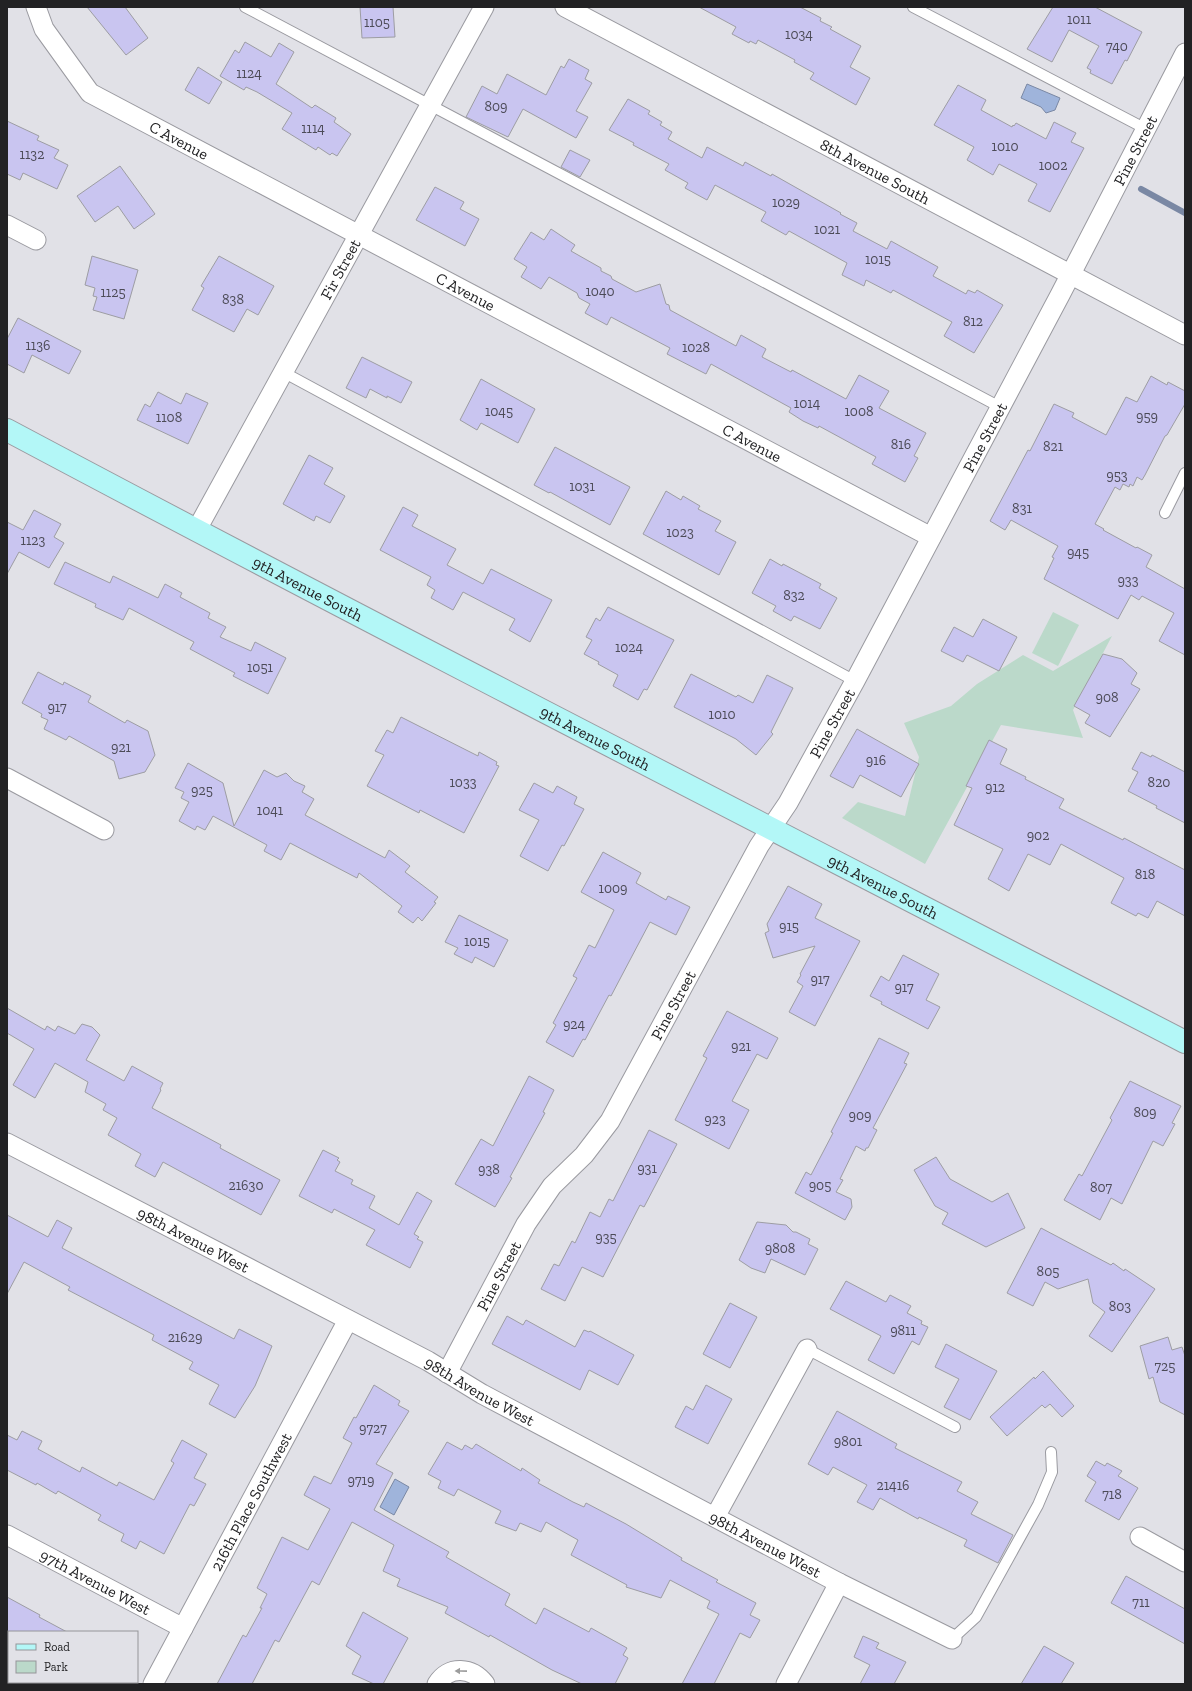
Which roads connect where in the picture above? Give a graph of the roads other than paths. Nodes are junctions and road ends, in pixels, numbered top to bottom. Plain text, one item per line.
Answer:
1 (36, 7) edge
2 (245, 7) edge
3 (484, 7) edge
4 (565, 7) edge
5 (913, 7) edge
6 (1185, 53) edge
7 (430, 104) junction
8 (1146, 129) junction
9 (7, 226) edge
10 (358, 236) junction
11 (36, 240) dead end
12 (1070, 274) junction
13 (1185, 335) edge
14 (283, 372) junction
15 (1000, 407) junction
16 (7, 430) edge
17 (1185, 473) edge
18 (1165, 513) dead end
19 (196, 531) junction
20 (931, 537) junction
21 (855, 681) junction
22 (7, 778) edge
23 (770, 829) junction
24 (104, 830) dead end
25 (1185, 1042) edge
26 (7, 1144) edge
27 (348, 1320) junction
28 (807, 1349) joint
29 (447, 1373) junction
30 (955, 1427) dead end
31 (1051, 1452) dead end
32 (715, 1517) junction
33 (7, 1535) edge
34 (1140, 1537) dead end
35 (1185, 1562) edge
36 (839, 1583) junction
37 (183, 1628) junction
38 (952, 1638) joint
39 (153, 1684) edge
40 (437, 1684) edge
41 (485, 1684) edge
42 (786, 1684) edge

1 - 10 street, C Avenue
2 - 7 lane
3 - 7 street, Fir Street
4 - 12 street, 8th Avenue South
5 - 8 lane
6 - 8 street, Pine Street
7 - 10 street, Fir Street
7 - 15 lane
8 - 12 street, Pine Street
9 - 11 street
10 - 14 street, Fir Street
10 - 20 street, C Avenue
12 - 13 street, 8th Avenue South
12 - 15 street, Pine Street
14 - 19 street, Fir Street
14 - 21 lane
15 - 20 street, Pine Street
16 - 19 main road, 9th Avenue South
17 - 18 lane
19 - 23 main road, 9th Avenue South
20 - 21 street, Pine Street
21 - 23 street, Pine Street
22 - 24 street
23 - 25 main road, 9th Avenue South
23 - 29 street, Pine Street
26 - 27 street, 98th Avenue West
27 - 29 street, 98th Avenue West
27 - 37 street, 216th Place Southwest
28 - 30 lane
28 - 32 street
29 - 32 street, 98th Avenue West
31 - 38 lane
32 - 36 street, 98th Avenue West
33 - 37 street, 97th Avenue West
34 - 35 street
36 - 38 street, 98th Avenue West
36 - 42 street
37 - 39 street, 216th Place Southwest
41 -> 40 street

